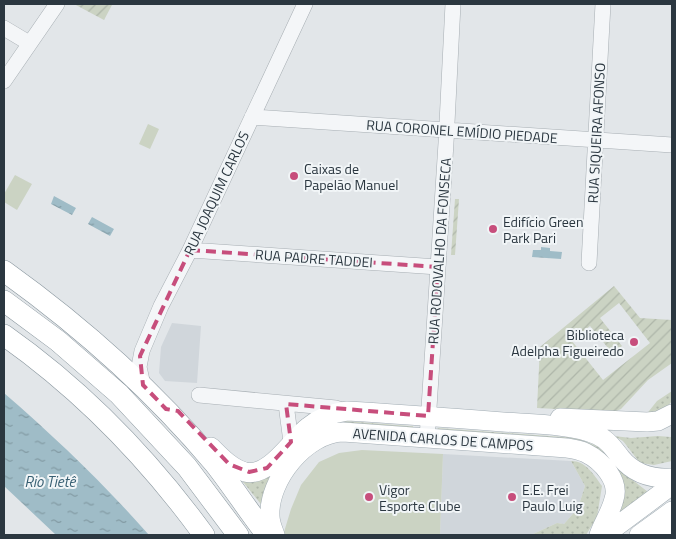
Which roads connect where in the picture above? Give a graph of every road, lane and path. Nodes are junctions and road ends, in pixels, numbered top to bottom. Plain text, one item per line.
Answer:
1 (57, 4) edge
2 (305, 4) edge
3 (453, 4) edge
4 (602, 4) edge
5 (4, 28) edge
6 (29, 44) junction
7 (4, 81) edge
8 (252, 118) junction
9 (447, 130) junction
10 (596, 140) junction
11 (672, 145) edge
12 (190, 250) junction
13 (589, 262) dead end
14 (438, 267) junction
15 (4, 271) edge
16 (4, 301) edge
17 (4, 334) edge
18 (143, 385) junction
19 (199, 395) dead end
20 (286, 404) junction
21 (166, 409) junction
22 (347, 411) junction
23 (672, 414) edge
24 (428, 416) junction
25 (542, 425) junction
26 (427, 439) junction
27 (292, 442) junction
28 (672, 478) edge
29 (672, 484) edge
30 (672, 511) edge
31 (672, 532) edge
32 (204, 535) edge
33 (238, 535) edge
34 (267, 535) edge
35 (275, 535) edge
36 (599, 535) edge
37 (605, 535) edge
38 (639, 535) edge
39 (666, 535) edge

1 - 6 street
2 - 8 street, RUA JOAQUIM CARLOS
3 - 9 street, RUA RODOVALHO DA FONSECA
4 - 10 street, RUA SIQUEIRA AFONSO
5 - 6 street
6 - 7 street
8 - 9 street, RUA CORONEL EMÍDIO PIEDADE
8 - 12 street, RUA JOAQUIM CARLOS
9 - 10 street, RUA CORONEL EMÍDIO PIEDADE
9 - 14 street, RUA RODOVALHO DA FONSECA
10 - 11 street, RUA CORONEL EMÍDIO PIEDADE
10 - 13 street, RUA SIQUEIRA AFONSO
12 - 14 street, RUA PADRE TADDEI
12 - 18 street, RUA JOAQUIM CARLOS
14 - 24 street, RUA RODOVALHO DA FONSECA
15 - 18 highway
16 - 33 highway
17 - 32 highway
18 - 21 highway
19 - 20 street, AVENIDA CARLOS DE CAMPOS
20 - 22 street, AVENIDA CARLOS DE CAMPOS
20 - 27 street
21 - 27 main road, AVENIDA CARLOS DE CAMPOS
21 - 34 highway
22 - 24 main road, AVENIDA CARLOS DE CAMPOS
22 - 27 main road, AVENIDA CARLOS DE CAMPOS
23 - 25 main road
24 - 25 main road, AVENIDA CARLOS DE CAMPOS
24 - 26 street, RUA RODOVALHO DA FONSECA
25 - 28 main road, AVENIDA CARLOS DE CAMPOS
26 - 35 main road, AVENIDA CARLOS DE CAMPOS
26 - 36 main road, AVENIDA CARLOS DE CAMPOS
29 - 37 main road
30 - 38 main road
31 - 39 main road

